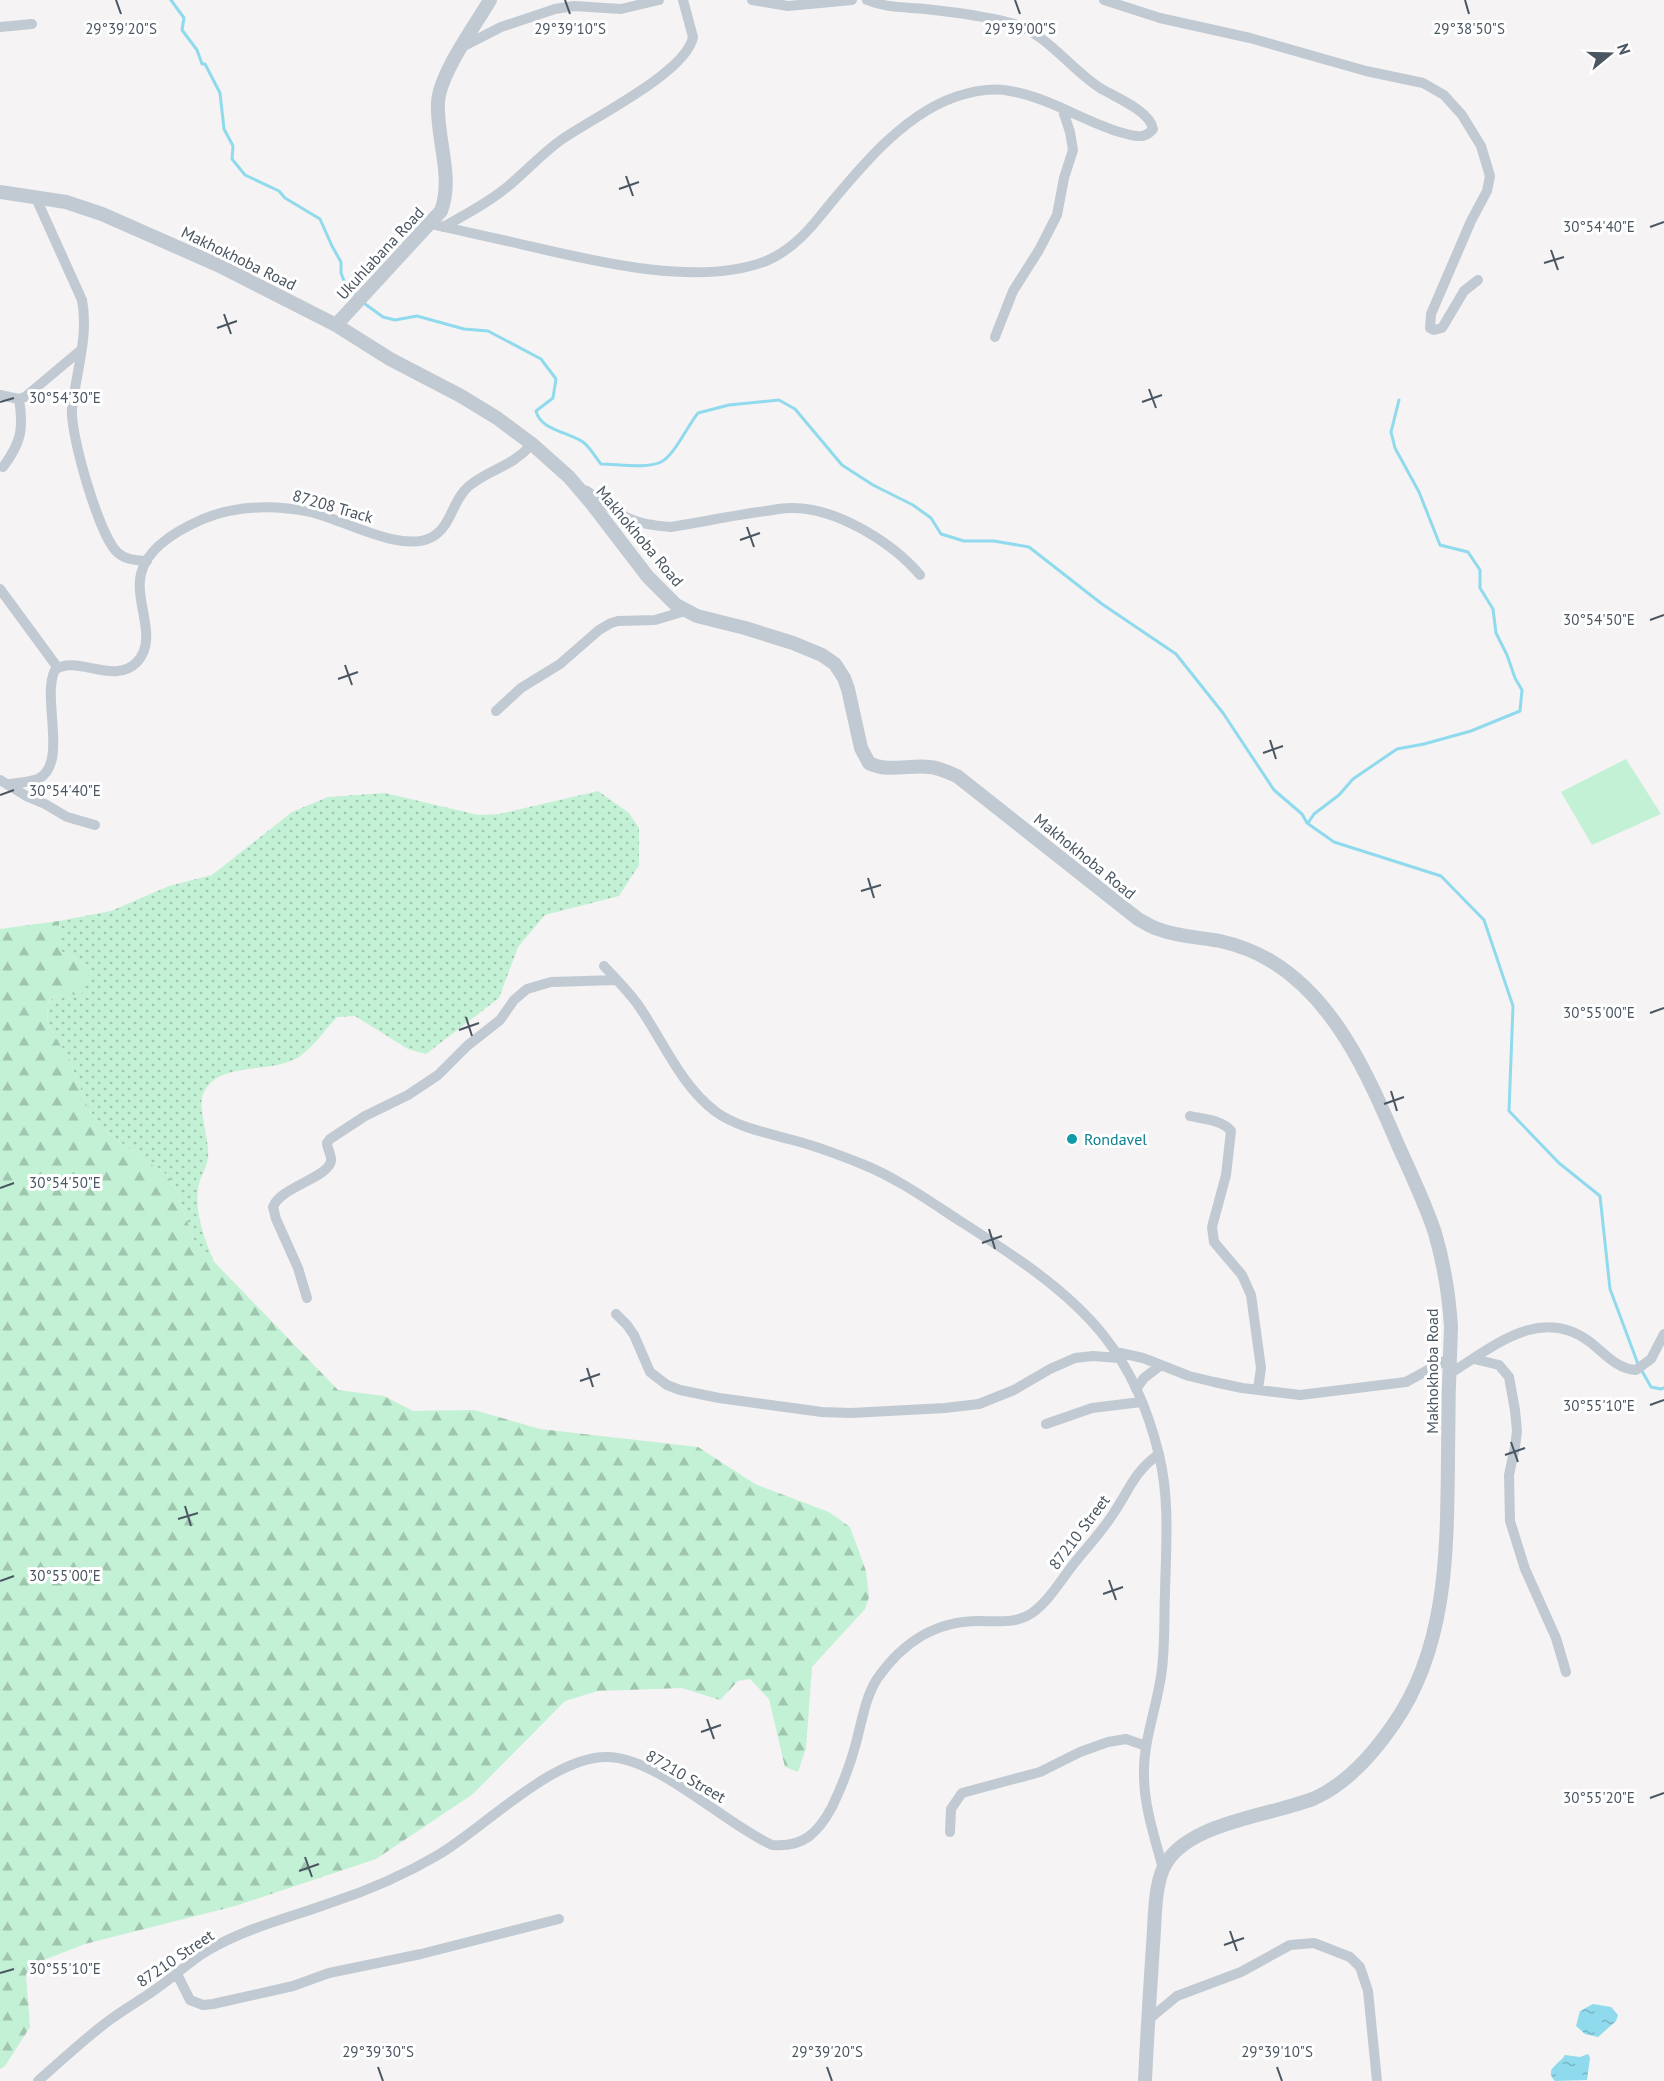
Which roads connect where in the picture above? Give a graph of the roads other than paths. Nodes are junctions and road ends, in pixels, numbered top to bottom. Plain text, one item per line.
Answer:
1 (490, 0) edge
2 (659, 0) edge
3 (683, 0) edge
4 (752, 0) edge
5 (852, 0) edge
6 (867, 0) edge
7 (1104, 0) edge
8 (32, 24) dead end
9 (0, 27) edge
10 (462, 47) junction
11 (1062, 108) junction
12 (0, 192) edge
13 (35, 196) junction
14 (437, 226) junction
15 (1478, 280) dead end
16 (336, 324) junction
17 (996, 338) dead end
18 (81, 350) junction
19 (0, 395) edge
20 (19, 399) junction
21 (532, 444) junction
22 (3, 466) dead end
23 (579, 489) junction
24 (147, 561) junction
25 (920, 574) dead end
26 (0, 589) edge
27 (685, 610) junction
28 (58, 668) junction
29 (496, 711) dead end
30 (5, 782) edge
31 (95, 825) dead end
32 (604, 966) dead end
33 (617, 980) junction
34 (1190, 1116) dead end
35 (308, 1298) dead end
36 (616, 1314) dead end
37 (1664, 1334) edge
38 (1117, 1355) junction
39 (1450, 1358) junction
40 (1474, 1359) junction
41 (1161, 1365) junction
42 (1449, 1374) junction
43 (1136, 1389) junction
44 (1258, 1389) junction
45 (1141, 1401) junction
46 (1046, 1424) dead end
47 (1159, 1454) junction
48 (1566, 1671) dead end
49 (1146, 1746) junction
50 (950, 1832) dead end
51 (1163, 1869) junction
52 (559, 1919) dead end
53 (177, 1974) junction
54 (1148, 2020) junction
55 (38, 2081) edge
56 (1145, 2081) edge
57 (1377, 2081) edge

1 - 10 street, Ukuhlabana Road
2 - 10 street
3 - 14 street
4 - 5 street
6 - 11 street
7 - 15 street
8 - 9 street
10 - 14 street, Ukuhlabana Road
11 - 14 street
11 - 17 street
12 - 13 street, Makhokhoba Road
13 - 16 street, Makhokhoba Road
13 - 18 street
14 - 16 street, Ukuhlabana Road
16 - 21 street, Makhokhoba Road
18 - 20 street
18 - 24 street
19 - 20 street
20 - 22 street
21 - 23 street, Makhokhoba Road
21 - 24 street, 87208 Track
23 - 25 street
23 - 27 street, Makhokhoba Road
24 - 28 street
26 - 28 street
27 - 29 street
27 - 39 street, Makhokhoba Road
28 - 30 street
30 - 31 street
32 - 33 street
33 - 35 street
33 - 38 street
34 - 44 street
36 - 38 street
37 - 40 street
38 - 41 street
38 - 43 street
39 - 42 street, Makhokhoba Road
39 - 44 street
40 - 42 street
40 - 48 street
41 - 43 street
41 - 44 street
42 - 51 street, Makhokhoba Road
43 - 45 street
45 - 46 street
45 - 47 street
47 - 49 street
47 - 53 street, 87210 Street
49 - 50 street
49 - 51 street
51 - 54 street
52 - 53 street
53 - 55 street, 87210 Street
54 - 56 street
54 - 57 street

